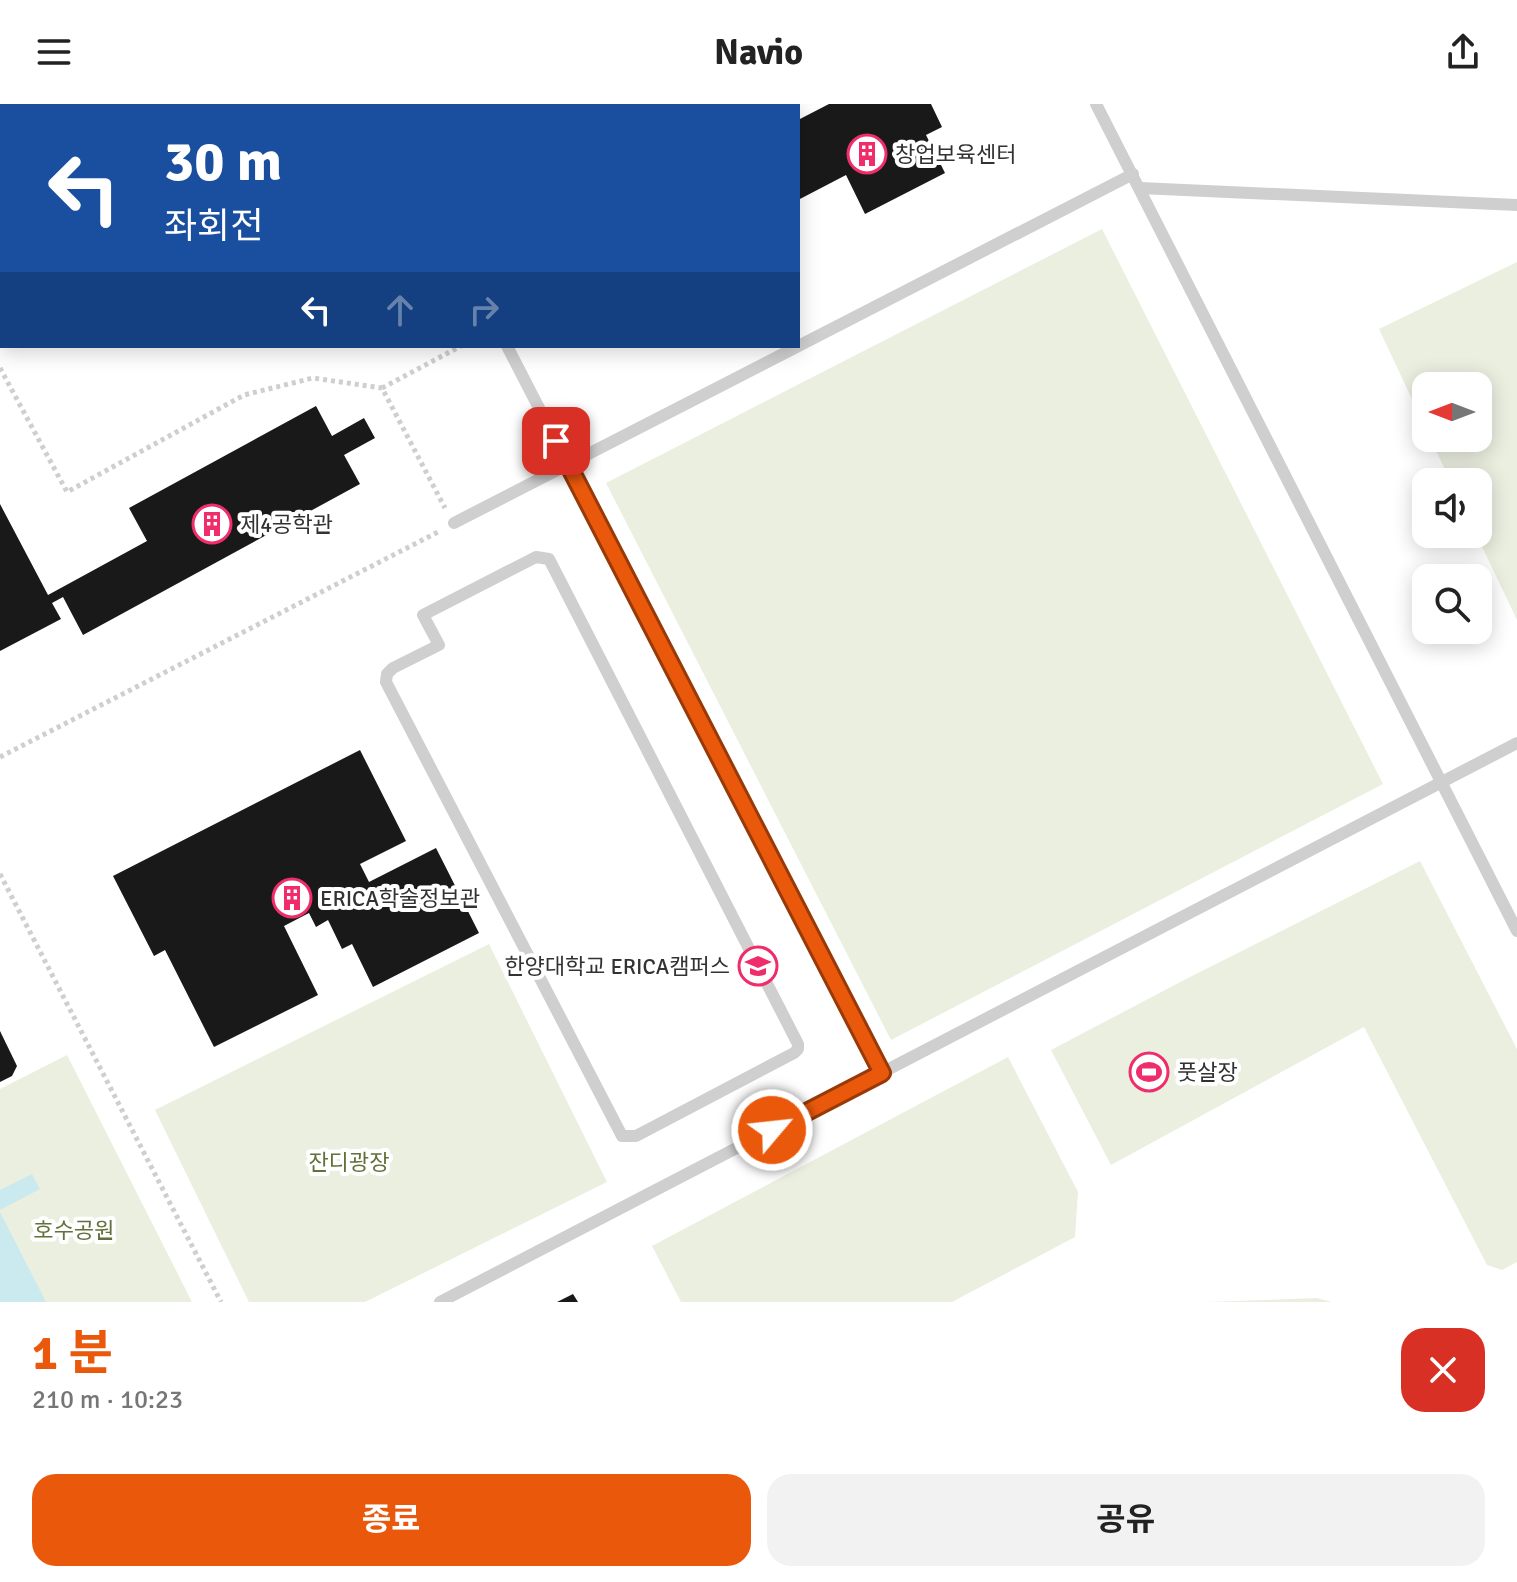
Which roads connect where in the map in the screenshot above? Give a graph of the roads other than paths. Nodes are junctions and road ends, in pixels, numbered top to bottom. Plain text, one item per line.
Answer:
1 (1096, 104) edge
2 (1133, 174) junction
3 (1140, 188) junction
4 (1517, 205) edge
5 (800, 346) edge
6 (508, 348) edge
7 (795, 348) edge
8 (568, 465) junction
9 (454, 523) road end
10 (1517, 743) edge
11 (1441, 783) junction
12 (1517, 931) edge
13 (798, 1044) joint
14 (882, 1073) junction
15 (440, 1302) edge

1 - 2 lane
2 - 3 lane
2 - 5 lane
3 - 4 lane
3 - 11 lane
6 - 8 lane
7 - 8 lane
8 - 9 lane
8 - 14 lane
10 - 11 lane
11 - 12 lane
11 - 14 lane
13 - 13 lane
14 - 15 lane

